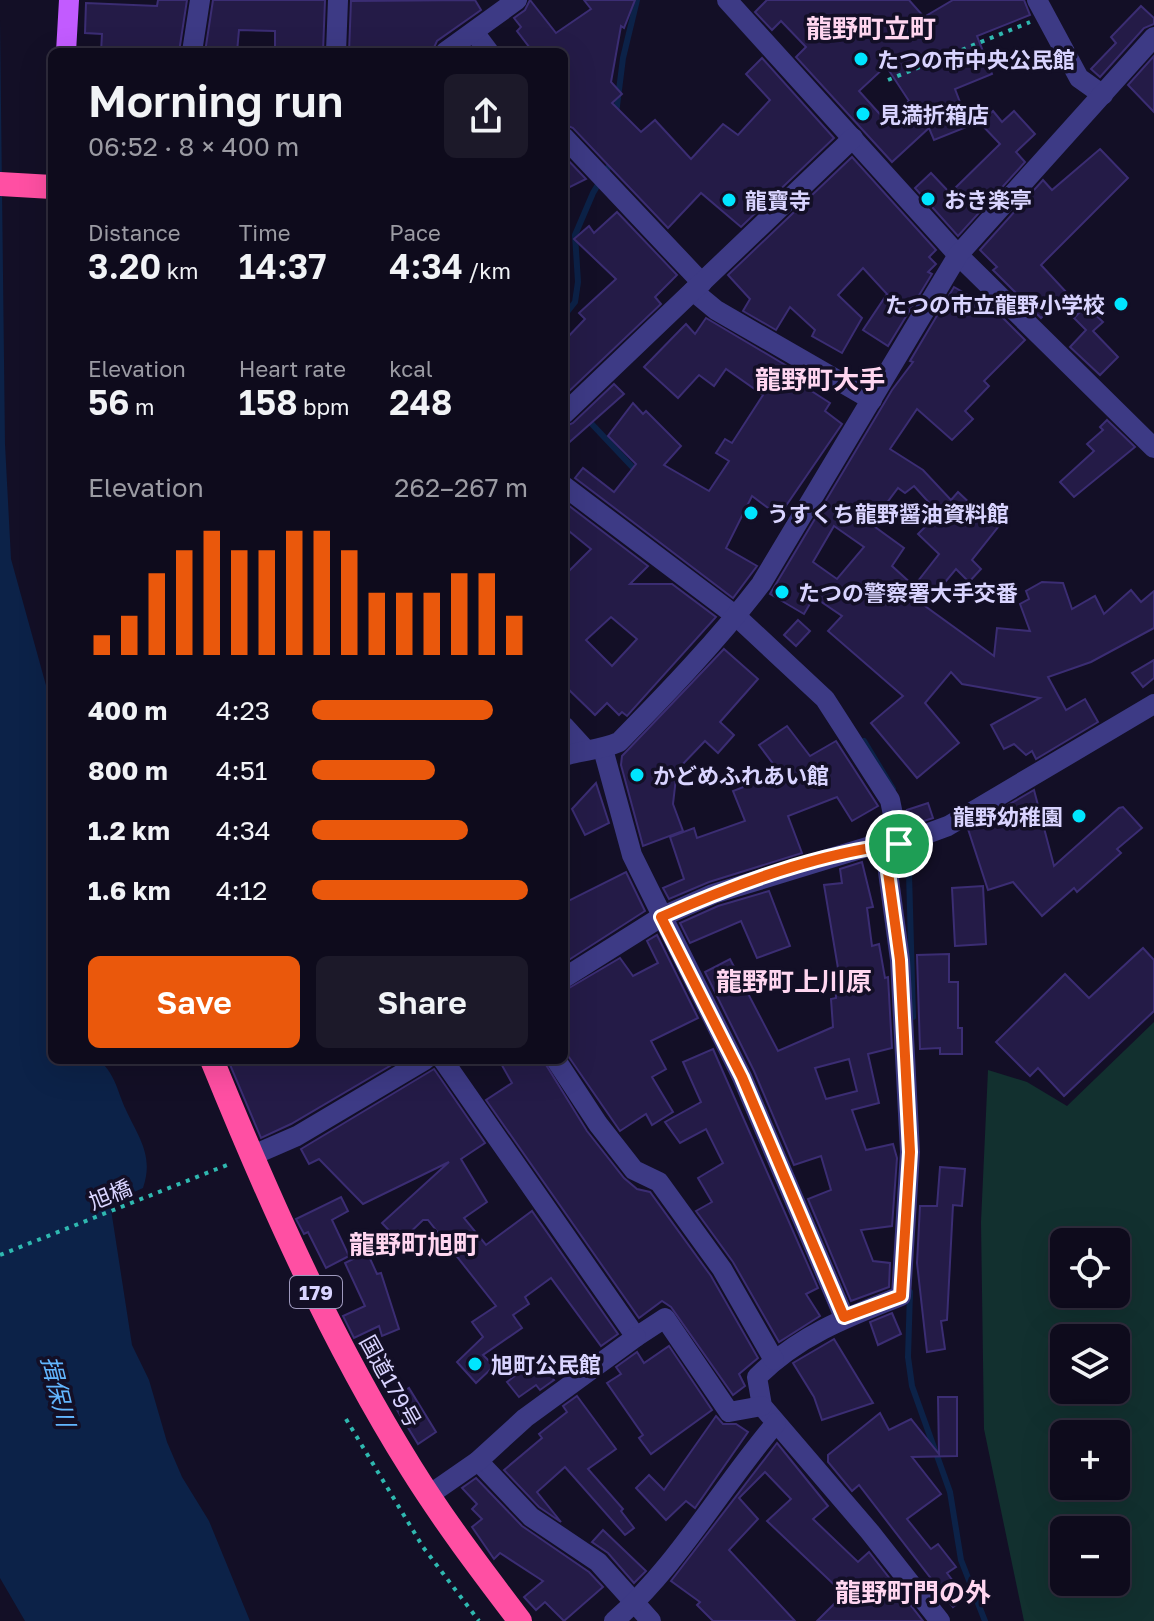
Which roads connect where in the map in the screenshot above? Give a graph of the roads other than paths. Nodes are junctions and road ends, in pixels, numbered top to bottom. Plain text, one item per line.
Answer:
1 (69, 0) edge
2 (200, 0) edge
3 (338, 0) edge
4 (517, 0) edge
5 (727, 0) edge
6 (1041, 8) edge
7 (474, 32) junction
8 (1154, 37) edge
9 (66, 48) edge
10 (193, 48) edge
11 (336, 48) edge
12 (451, 48) edge
13 (486, 48) edge
14 (1103, 95) junction
15 (853, 138) junction
16 (568, 142) edge
17 (11, 184) edge
18 (48, 187) edge
19 (958, 255) junction
20 (697, 287) junction
21 (872, 400) junction
22 (568, 410) edge
23 (1154, 448) edge
24 (568, 489) edge
25 (740, 611) junction
26 (1154, 704) edge
27 (568, 729) edge
28 (594, 749) junction
29 (568, 755) edge
30 (899, 844) junction
31 (661, 917) junction
32 (568, 975) edge
33 (213, 1064) edge
34 (418, 1064) edge
35 (446, 1064) edge
36 (559, 1064) edge
37 (242, 1159) junction
38 (844, 1317) junction
39 (636, 1337) junction
40 (774, 1360) junction
41 (762, 1406) junction
42 (776, 1423) junction
43 (478, 1461) junction
44 (429, 1495) junction
45 (636, 1602) junction
46 (520, 1621) edge
47 (614, 1621) edge
48 (651, 1621) edge
49 (940, 1621) edge

1 - 9 main road
2 - 10 street
3 - 11 street
4 - 7 street
5 - 15 street
6 - 14 street
7 - 12 street
7 - 13 street
8 - 14 street
14 - 19 street
15 - 19 street
15 - 20 street
16 - 20 street
17 - 18 highway
19 - 21 street
19 - 23 street
20 - 21 street
20 - 22 street
21 - 25 street
24 - 25 street
25 - 28 street
25 - 30 street
26 - 30 street
27 - 28 street
28 - 29 street
28 - 31 street
30 - 31 street
30 - 38 street
31 - 32 street
31 - 38 street
33 - 37 highway, 国道179号 / 179
34 - 37 street
35 - 39 street
36 - 40 street
37 - 44 highway, 国道179号 / 179
38 - 40 street
39 - 41 street
39 - 43 street
40 - 41 street
41 - 42 street
42 - 45 street
42 - 49 street
43 - 44 street
43 - 45 street
44 - 46 highway, 国道179号 / 179
45 - 47 street
45 - 48 street

